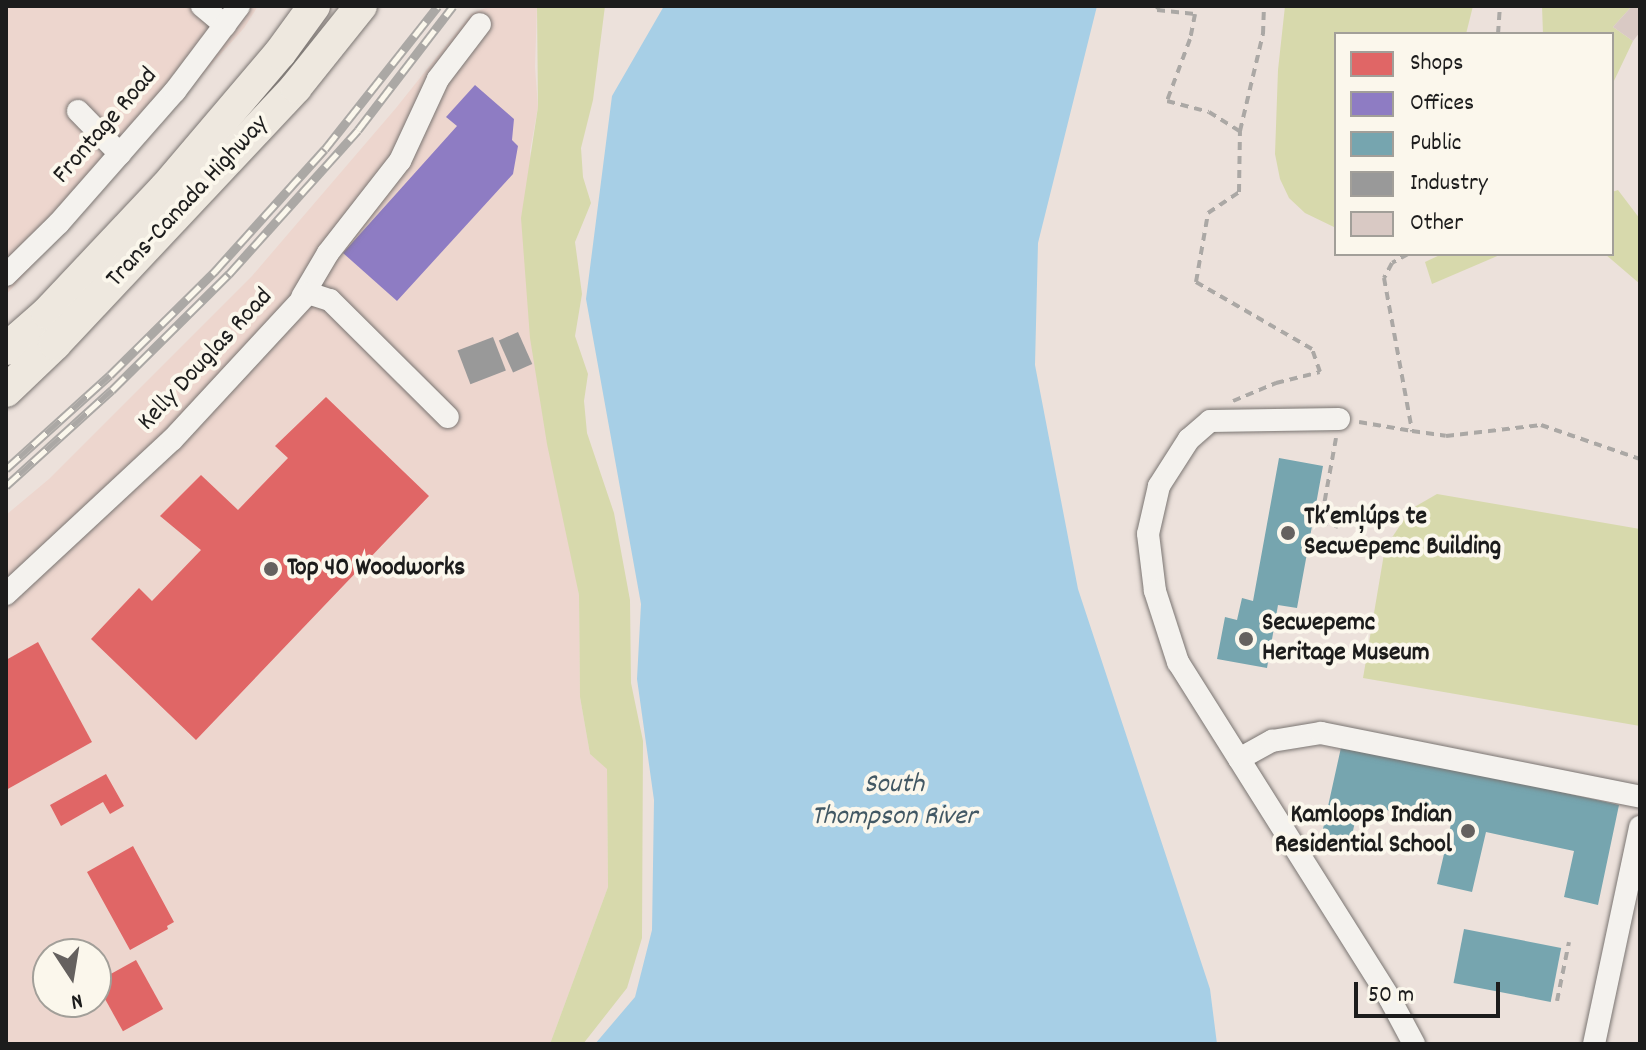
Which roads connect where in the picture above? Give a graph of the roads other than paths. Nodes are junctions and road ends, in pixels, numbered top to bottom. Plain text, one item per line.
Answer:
1 (202, 6) edge
2 (239, 6) edge
3 (314, 6) edge
4 (361, 6) edge
5 (480, 24) dead end
6 (225, 25) junction
7 (78, 111) dead end
8 (120, 154) junction
9 (6, 275) edge
10 (302, 297) junction
11 (6, 349) edge
12 (6, 391) edge
13 (448, 417) dead end
14 (1339, 419) road end
15 (6, 594) edge
16 (1239, 759) junction
17 (1640, 797) edge
18 (1640, 827) edge
19 (1414, 1044) edge
20 (1594, 1044) edge

1 - 6 street
2 - 6 street, Frontage Road
3 - 11 highway, Trans-Canada Highway
4 - 12 highway, Trans-Canada Highway
5 - 10 street
6 - 8 street, Frontage Road
7 - 8 street
8 - 9 street, Frontage Road
10 - 13 street, Kelly Douglas Road
10 - 15 street, Kelly Douglas Road
14 - 16 street
16 - 17 street
16 - 19 street
18 - 20 street

